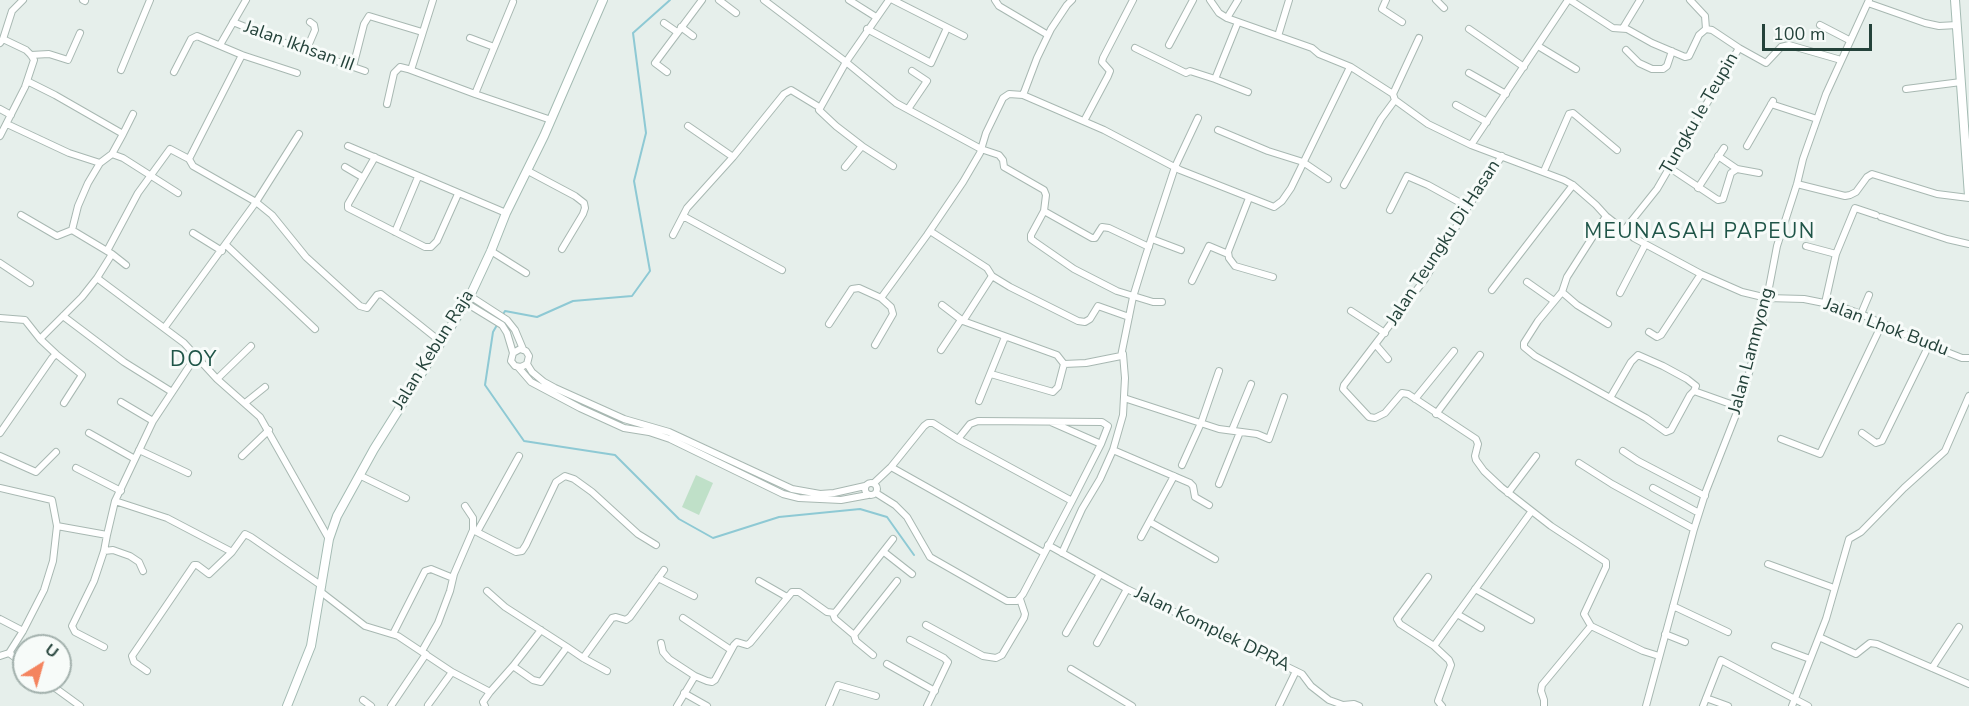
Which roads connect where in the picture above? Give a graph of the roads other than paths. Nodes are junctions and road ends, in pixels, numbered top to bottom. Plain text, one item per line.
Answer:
1 (150, 0) edge
2 (246, 0) edge
3 (433, 0) edge
4 (603, 0) edge
5 (702, 0) edge
6 (719, 0) edge
7 (764, 0) edge
8 (849, 0) edge
9 (891, 0) edge
10 (995, 0) edge
11 (1072, 0) edge
12 (1133, 0) edge
13 (1193, 0) edge
14 (1210, 0) edge
15 (1238, 0) edge
16 (1290, 0) edge
17 (1386, 0) edge
18 (1436, 0) edge
19 (1569, 0) edge
20 (1640, 0) edge
21 (1690, 0) edge
22 (1955, 0) edge
23 (20, 1) edge
24 (513, 2) dead end
25 (1578, 2) edge
26 (1868, 2) edge
27 (1444, 8) dead end
28 (736, 13) dead end
29 (876, 17) junction
30 (1227, 18) junction
31 (310, 21) dead end
32 (233, 22) junction
33 (1238, 22) junction
34 (1402, 22) dead end
35 (664, 23) dead end
36 (1820, 25) dead end
37 (1956, 25) junction
38 (947, 28) junction
39 (1623, 28) junction
40 (867, 29) junction
41 (1469, 29) dead end
42 (1706, 29) junction
43 (679, 30) junction
44 (422, 32) junction
45 (80, 33) dead end
46 (1048, 34) junction
47 (693, 36) dead end
48 (964, 36) dead end
49 (1278, 36) junction
50 (470, 38) dead end
51 (1419, 38) dead end
52 (1849, 40) junction
53 (2, 41) edge
54 (220, 45) junction
55 (1169, 45) dead end
56 (494, 46) junction
57 (1538, 46) junction
58 (1135, 48) dead end
59 (1739, 48) junction
60 (1626, 50) dead end
61 (306, 51) junction
62 (1672, 51) junction
63 (31, 55) junction
64 (243, 55) junction
65 (1841, 60) junction
66 (846, 62) junction
67 (352, 67) junction
68 (1350, 67) junction
69 (1524, 67) junction
70 (1576, 69) dead end
71 (121, 70) dead end
72 (411, 70) junction
73 (912, 71) dead end
74 (174, 72) dead end
75 (365, 72) dead end
76 (667, 72) dead end
77 (297, 73) dead end
78 (1469, 73) dead end
79 (1215, 79) junction
80 (27, 81) junction
81 (1961, 82) junction
82 (1906, 89) dead end
83 (1248, 92) dead end
84 (475, 94) junction
85 (1506, 94) junction
86 (1023, 96) junction
87 (1394, 97) junction
88 (387, 104) dead end
89 (1456, 105) dead end
90 (819, 107) junction
91 (0, 109) edge
92 (908, 109) junction
93 (132, 114) dead end
94 (11, 115) junction
95 (1198, 118) dead end
96 (1817, 119) junction
97 (551, 120) junction
98 (1084, 122) junction
99 (1487, 122) junction
100 (7, 124) junction
101 (688, 126) dead end
102 (1218, 130) dead end
103 (123, 134) junction
104 (298, 134) dead end
105 (0, 136) edge
106 (1471, 145) junction
107 (348, 146) dead end
108 (862, 146) junction
109 (1747, 146) dead end
110 (1724, 148) dead end
111 (981, 149) junction
112 (1617, 150) dead end
113 (112, 154) junction
114 (1502, 156) junction
115 (1718, 156) junction
116 (375, 157) junction
117 (733, 157) junction
118 (189, 159) junction
119 (1303, 162) junction
120 (100, 164) junction
121 (893, 166) dead end
122 (345, 167) dead end
123 (844, 167) dead end
124 (1175, 167) junction
125 (1670, 168) junction
126 (1737, 169) junction
127 (528, 171) junction
128 (1544, 171) junction
129 (1759, 173) dead end
130 (151, 175) junction
131 (362, 177) junction
132 (418, 177) junction
133 (1328, 179) dead end
134 (1797, 184) junction
135 (1344, 185) dead end
136 (1573, 185) junction
137 (1698, 188) junction
138 (178, 193) dead end
139 (458, 194) junction
140 (1969, 197) edge
141 (1249, 198) junction
142 (256, 202) junction
143 (1468, 207) junction
144 (1390, 210) dead end
145 (1044, 211) junction
146 (506, 213) junction
147 (21, 216) dead end
148 (683, 216) junction
149 (1606, 216) junction
150 (1625, 229) junction
151 (72, 230) junction
152 (930, 231) junction
153 (395, 232) junction
154 (194, 233) dead end
155 (673, 236) dead end
156 (1152, 238) junction
157 (1969, 244) edge
158 (226, 245) junction
159 (1645, 245) junction
160 (1806, 246) dead end
161 (1149, 247) junction
162 (562, 249) dead end
163 (1181, 250) dead end
164 (222, 251) junction
165 (490, 252) junction
166 (110, 253) junction
167 (1228, 254) junction
168 (1836, 255) junction
169 (0, 263) edge
170 (126, 265) dead end
171 (782, 270) dead end
172 (526, 273) dead end
173 (1701, 274) junction
174 (992, 276) junction
175 (1273, 277) dead end
176 (97, 278) junction
177 (1192, 281) dead end
178 (1527, 282) dead end
179 (30, 283) dead end
180 (1492, 290) dead end
181 (1562, 292) junction
182 (1620, 293) dead end
183 (1869, 295) dead end
184 (1133, 297) junction
185 (881, 298) junction
186 (1767, 298) junction
187 (468, 300) junction
188 (1554, 301) junction
189 (1162, 302) dead end
190 (1825, 303) junction
191 (942, 305) dead end
192 (1351, 311) dead end
193 (1862, 314) junction
194 (63, 315) junction
195 (1129, 317) junction
196 (0, 318) edge
197 (962, 321) junction
198 (505, 323) junction
199 (829, 324) dead end
200 (1608, 324) dead end
201 (1882, 324) junction
202 (165, 327) junction
203 (315, 329) dead end
204 (1650, 332) dead end
205 (1385, 333) junction
206 (1005, 337) junction
207 (40, 339) junction
208 (441, 342) junction
209 (875, 345) dead end
210 (1376, 345) junction
211 (1929, 345) junction
212 (251, 346) dead end
213 (523, 349) junction
214 (941, 350) dead end
215 (1454, 351) dead end
216 (513, 353) junction
217 (56, 354) junction
218 (1123, 354) junction
219 (1480, 355) dead end
220 (196, 356) junction
221 (1969, 358) edge
222 (1388, 359) dead end
223 (527, 364) junction
224 (1064, 364) junction
225 (518, 367) junction
226 (1218, 371) dead end
227 (991, 374) junction
228 (217, 379) junction
229 (1251, 384) dead end
230 (265, 387) dead end
231 (1695, 391) junction
232 (172, 392) junction
233 (1969, 396) edge
234 (1284, 397) dead end
235 (1124, 398) junction
236 (1610, 398) junction
237 (1415, 399) junction
238 (979, 401) dead end
239 (121, 402) dead end
240 (63, 403) dead end
241 (245, 403) junction
242 (1739, 407) junction
243 (1436, 414) junction
244 (153, 420) junction
245 (1048, 420) junction
246 (1201, 423) junction
247 (269, 430) junction
248 (1232, 430) junction
249 (1240, 432) junction
250 (0, 433) edge
251 (89, 433) dead end
252 (1862, 433) dead end
253 (958, 439) junction
254 (1781, 439) dead end
255 (688, 444) junction
256 (1101, 444) junction
257 (139, 450) junction
258 (1113, 450) junction
259 (1623, 451) dead end
260 (56, 452) dead end
261 (0, 456) edge
262 (242, 456) dead end
263 (519, 456) dead end
264 (1536, 456) dead end
265 (135, 459) junction
266 (1579, 463) dead end
267 (1182, 465) dead end
268 (891, 467) junction
269 (76, 468) dead end
270 (188, 473) dead end
271 (359, 475) junction
272 (1174, 476) junction
273 (766, 478) junction
274 (874, 483) junction
275 (1219, 484) dead end
276 (764, 485) junction
277 (865, 486) junction
278 (0, 488) edge
279 (1653, 488) dead end
280 (121, 491) junction
281 (876, 493) junction
282 (1508, 493) junction
283 (868, 495) junction
284 (1705, 496) junction
285 (406, 498) dead end
286 (115, 501) junction
287 (1072, 501) junction
288 (1209, 505) dead end
289 (465, 506) dead end
290 (1531, 512) junction
291 (1699, 513) junction
292 (1150, 522) junction
293 (57, 526) junction
294 (1694, 529) junction
295 (475, 531) junction
296 (107, 535) junction
297 (1141, 537) dead end
298 (329, 539) junction
299 (893, 539) dead end
300 (656, 545) dead end
301 (1048, 545) junction
302 (104, 551) junction
303 (232, 552) junction
304 (884, 552) junction
305 (1044, 553) junction
306 (1062, 553) junction
307 (1215, 559) dead end
308 (1768, 564) dead end
309 (664, 570) dead end
310 (143, 571) dead end
311 (912, 574) dead end
312 (1100, 574) junction
313 (1428, 577) dead end
314 (453, 578) junction
315 (658, 578) junction
316 (759, 581) dead end
317 (897, 581) dead end
318 (1834, 588) junction
319 (321, 589) junction
320 (1127, 589) junction
321 (1475, 589) junction
322 (486, 591) dead end
323 (694, 596) dead end
324 (787, 597) junction
325 (1020, 599) junction
326 (1672, 606) junction
327 (833, 614) junction
328 (1457, 614) junction
329 (683, 618) dead end
330 (0, 619) edge
331 (1531, 620) dead end
332 (926, 625) dead end
333 (1591, 626) junction
334 (1959, 627) dead end
335 (1481, 628) dead end
336 (541, 630) junction
337 (23, 631) junction
338 (1728, 632) dead end
339 (1066, 633) dead end
340 (393, 634) junction
341 (1665, 634) junction
342 (854, 635) junction
343 (1819, 638) junction
344 (910, 640) dead end
345 (1685, 642) dead end
346 (662, 643) dead end
347 (1097, 643) dead end
348 (1434, 646) junction
349 (1775, 646) dead end
350 (104, 647) dead end
351 (567, 647) junction
352 (732, 650) junction
353 (9, 653) junction
354 (424, 653) junction
355 (12, 655) edge
356 (873, 655) dead end
357 (0, 656) edge
358 (1659, 656) junction
359 (583, 658) junction
360 (1810, 659) junction
361 (887, 664) dead end
362 (513, 666) junction
363 (1932, 668) junction
364 (1071, 669) dead end
365 (147, 671) dead end
366 (1296, 671) junction
367 (452, 672) junction
368 (607, 672) dead end
369 (695, 676) junction
370 (1969, 684) edge
371 (935, 691) junction
372 (490, 692) junction
373 (684, 693) junction
374 (63, 694) edge
375 (876, 696) dead end
376 (1706, 698) junction
377 (1795, 699) junction
378 (363, 700) dead end
379 (1327, 703) edge
380 (428, 705) edge
381 (80, 706) edge
382 (287, 706) edge
383 (371, 706) edge
384 (391, 706) edge
385 (485, 706) edge
386 (677, 706) edge
387 (707, 706) edge
388 (829, 706) edge
389 (927, 706) edge
390 (1132, 706) edge
391 (1279, 706) edge
392 (1359, 706) edge
393 (1442, 706) edge
394 (1544, 706) edge
395 (1646, 706) edge
396 (1703, 706) edge
397 (1728, 706) edge
398 (1792, 706) edge
399 (1808, 706) edge

1 - 71 street
2 - 32 street
3 - 44 street
4 - 97 street, Jalan Kebun Raja
5 - 43 street
6 - 28 street
7 - 66 street
8 - 29 street
9 - 29 street
9 - 38 street
10 - 46 street
11 - 46 street
12 - 98 street
13 - 55 street
14 - 30 street
15 - 30 street
16 - 49 street
17 - 34 street
18 - 27 street
19 - 25 street
19 - 57 street
20 - 39 street
21 - 42 street
22 - 37 street
23 - 53 street
24 - 56 street
25 - 39 street
26 - 37 street
26 - 52 street, Jalan Lamnyong
29 - 40 street
30 - 33 street, Jalan Lhok Budu
31 - 61 street
32 - 54 street
32 - 61 street, Jalan Ikhsan III
33 - 49 street, Jalan Lhok Budu
33 - 79 street
35 - 43 street
36 - 52 street
37 - 81 street
38 - 40 street
38 - 48 street
39 - 62 street
40 - 66 street
41 - 69 street
42 - 59 street, Tungku Ie Teupin
42 - 62 street
43 - 47 street
43 - 76 street
44 - 67 street
44 - 72 street
45 - 63 street
46 - 86 street
49 - 68 street, Jalan Lhok Budu
50 - 56 street
51 - 87 street
52 - 65 street, Jalan Lamnyong
53 - 63 street
54 - 64 street
54 - 74 street
56 - 84 street
57 - 69 street
57 - 70 street
58 - 79 street
59 - 65 street
59 - 125 street, Tungku Ie Teupin
60 - 62 street
61 - 67 street, Jalan Ikhsan III
63 - 80 street
64 - 77 street
64 - 118 street
65 - 96 street, Jalan Lamnyong
66 - 90 street
66 - 92 street
67 - 75 street, Jalan Ikhsan III
68 - 87 street, Jalan Lhok Budu
68 - 119 street
69 - 85 street
72 - 84 street
72 - 88 street
73 - 92 street
78 - 85 street
79 - 83 street
80 - 94 street
80 - 103 street
81 - 82 street
81 - 140 street
84 - 97 street
85 - 99 street
86 - 98 street
86 - 111 street
87 - 106 street, Jalan Lhok Budu
87 - 135 street
89 - 99 street
90 - 108 street
90 - 117 street
91 - 94 street
92 - 111 street
93 - 103 street
94 - 100 street
95 - 124 street
96 - 109 street
96 - 134 street, Jalan Lamnyong
97 - 127 street, Jalan Kebun Raja
98 - 124 street
99 - 106 street
100 - 105 street
100 - 120 street
101 - 117 street
102 - 119 street
103 - 113 street
104 - 142 street
106 - 114 street, Jalan Lhok Budu
107 - 116 street
108 - 121 street
108 - 123 street
110 - 115 street
111 - 145 street
111 - 152 street
112 - 128 street
113 - 120 street
113 - 130 street
114 - 128 street, Jalan Lhok Budu
114 - 143 street, Jalan Teungku Di Hasan
115 - 126 street
115 - 137 street
116 - 131 street
116 - 132 street
117 - 148 street
118 - 130 street
118 - 142 street
119 - 133 street
119 - 141 street
120 - 151 street
122 - 131 street
124 - 141 street
124 - 156 street
125 - 137 street
125 - 150 street, Tungku Ie Teupin
126 - 129 street
126 - 137 street
127 - 146 street, Jalan Kebun Raja
127 - 162 street
128 - 136 street, Jalan Lhok Budu
130 - 138 street
130 - 166 street
131 - 153 street
132 - 139 street
132 - 153 street
134 - 140 street
134 - 186 street, Jalan Lamnyong
136 - 149 street, Jalan Lhok Budu
136 - 180 street
139 - 146 street
139 - 153 street
141 - 167 street
142 - 158 street
142 - 208 street
143 - 144 street
143 - 205 street, Jalan Teungku Di Hasan
145 - 161 street
145 - 184 street
146 - 165 street, Jalan Kebun Raja
147 - 151 street
148 - 155 street
148 - 171 street
149 - 150 street, Jalan Lhok Budu
149 - 181 street
150 - 159 street, Jalan Lhok Budu
151 - 166 street
152 - 174 street
152 - 185 street
154 - 164 street
156 - 161 street
156 - 163 street
157 - 168 street
158 - 164 street
158 - 203 street
159 - 173 street, Jalan Lhok Budu
159 - 182 street
160 - 168 street
161 - 184 street
164 - 202 street
165 - 172 street
165 - 187 street, Jalan Kebun Raja
166 - 170 street
166 - 176 street
167 - 175 street
167 - 177 street
168 - 190 street
169 - 179 street
173 - 186 street, Jalan Lhok Budu
173 - 204 street
174 - 195 street
174 - 197 street
176 - 194 street
176 - 202 street
178 - 188 street
181 - 188 street
181 - 200 street
183 - 193 street
184 - 189 street
184 - 195 street
185 - 199 street
185 - 209 street
186 - 190 street, Jalan Lhok Budu
186 - 242 street, Jalan Lamnyong
187 - 198 street
187 - 208 street, Jalan Kebun Raja
188 - 236 street
190 - 193 street, Jalan Lhok Budu
191 - 197 street
192 - 205 street
193 - 201 street, Jalan Lhok Budu
194 - 207 street
194 - 232 street
195 - 218 street
196 - 207 street
197 - 206 street
197 - 214 street
198 - 213 street
198 - 216 street
201 - 211 street, Jalan Lhok Budu
201 - 254 street
202 - 220 street
205 - 210 street, Jalan Teungku Di Hasan
206 - 224 street
206 - 227 street
207 - 217 street
208 - 271 street, Jalan Kebun Raja
210 - 222 street
210 - 237 street, Jalan Teungku Di Hasan
211 - 221 street, Jalan Lhok Budu
211 - 252 street
212 - 228 street
213 - 216 street
213 - 223 street
215 - 237 street
216 - 225 street
217 - 240 street
217 - 250 street
218 - 224 street
218 - 235 street
219 - 243 street
220 - 228 street
220 - 232 street
223 - 225 street
223 - 255 street
224 - 227 street
225 - 255 street
226 - 246 street
227 - 238 street
228 - 241 street
229 - 248 street
230 - 241 street
231 - 236 street
231 - 236 street
231 - 242 street
232 - 244 street
233 - 318 street
234 - 249 street
235 - 246 street
235 - 258 street
237 - 243 street
239 - 244 street
241 - 247 street
242 - 284 street, Jalan Lamnyong
243 - 282 street
244 - 257 street
245 - 253 street
245 - 256 street
245 - 256 street
246 - 248 street
246 - 267 street
247 - 262 street
247 - 298 street
248 - 249 street
249 - 275 street
251 - 265 street
253 - 268 street
253 - 287 street
255 - 273 street
255 - 276 street
256 - 287 street
257 - 265 street
257 - 270 street
258 - 272 street
258 - 306 street
259 - 284 street
260 - 261 street
263 - 295 street
264 - 282 street
265 - 280 street
266 - 294 street
268 - 274 street
268 - 305 street
269 - 280 street
271 - 285 street
271 - 298 street, Jalan Kebun Raja
272 - 288 street
272 - 292 street
273 - 276 street
273 - 277 street
274 - 277 street
274 - 281 street
276 - 283 street
277 - 283 street
278 - 293 street
279 - 291 street
280 - 286 street
281 - 283 street
281 - 325 street
282 - 290 street
284 - 291 street, Jalan Lamnyong
286 - 296 street
286 - 303 street
287 - 301 street
289 - 295 street
290 - 321 street
290 - 333 street
291 - 294 street, Jalan Lamnyong
292 - 297 street
292 - 307 street
293 - 296 street
293 - 337 street
294 - 326 street, Jalan Lamnyong
295 - 300 street
295 - 314 street
296 - 302 street
298 - 319 street, Jalan Kebun Raja
299 - 304 street
301 - 305 street
301 - 306 street, Jalan Komplek DPRA
302 - 310 street
302 - 350 street
303 - 319 street
303 - 365 street
304 - 311 street
304 - 327 street
305 - 325 street
306 - 312 street, Jalan Komplek DPRA
308 - 318 street
309 - 315 street
312 - 320 street, Jalan Komplek DPRA
312 - 339 street
313 - 348 street
314 - 340 street
314 - 354 street
315 - 323 street
315 - 359 street
316 - 324 street
317 - 342 street
318 - 343 street
319 - 340 street
319 - 382 street, Jalan Kebun Raja
320 - 347 street
320 - 366 street, Jalan Komplek DPRA
321 - 328 street
321 - 331 street
322 - 336 street
324 - 327 street
324 - 352 street
325 - 332 street
326 - 338 street
326 - 341 street, Jalan Lamnyong
327 - 342 street
328 - 335 street
328 - 348 street
329 - 352 street
330 - 337 street
333 - 358 street
333 - 394 street
334 - 363 street
336 - 351 street
336 - 362 street
337 - 353 street
340 - 354 street
341 - 345 street
341 - 358 street, Jalan Lamnyong
342 - 356 street
343 - 360 street
343 - 363 street
344 - 371 street
346 - 369 street
348 - 393 street
349 - 360 street
351 - 359 street
351 - 362 street
352 - 369 street
353 - 355 street
353 - 357 street
354 - 367 street
354 - 384 street
358 - 395 street, Jalan Lamnyong
359 - 368 street
360 - 377 street
361 - 371 street
362 - 372 street
363 - 370 street
364 - 390 street
366 - 379 street, Jalan Komplek DPRA
366 - 391 street
367 - 372 street
367 - 380 street
369 - 373 street
371 - 389 street
372 - 385 street
373 - 386 street
373 - 387 street
374 - 381 street
375 - 388 street
376 - 377 street
376 - 396 street
376 - 397 street
377 - 398 street
377 - 399 street
378 - 383 street
379 - 392 street, Jalan Komplek DPRA

